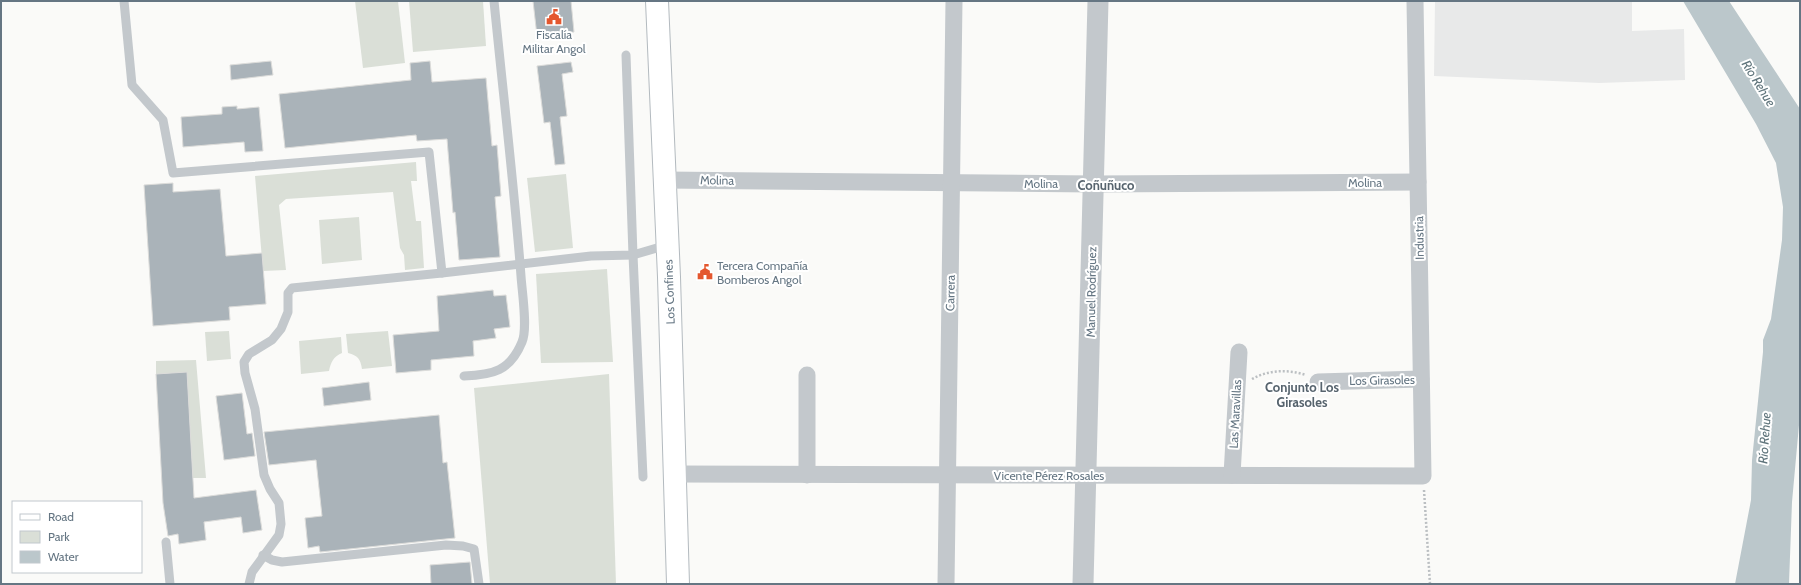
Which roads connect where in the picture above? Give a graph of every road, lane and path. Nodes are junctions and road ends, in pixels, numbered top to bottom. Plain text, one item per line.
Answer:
1 (124, 1) edge
2 (494, 1) edge
3 (657, 1) edge
4 (954, 1) edge
5 (1098, 1) edge
6 (1415, 1) edge
7 (626, 55) dead end
8 (665, 180) junction
9 (1418, 182) junction
10 (951, 183) junction
11 (1094, 184) junction
12 (667, 245) junction
13 (633, 255) junction
14 (520, 264) junction
15 (442, 274) junction
16 (1239, 352) dead end
17 (807, 375) dead end
18 (464, 376) dead end
19 (1421, 379) junction
20 (1318, 382) joint
21 (1237, 389) junction
22 (675, 474) junction
23 (807, 475) junction
24 (947, 475) junction
25 (1086, 475) junction
26 (1232, 476) junction
27 (1423, 476) junction
28 (644, 477) dead end
29 (166, 542) dead end
30 (263, 555) junction
31 (170, 584) edge
32 (249, 584) edge
33 (479, 584) edge
34 (678, 584) edge
35 (946, 584) edge
36 (1083, 584) edge
37 (1430, 584) edge

1 - 15 lane
2 - 14 lane
3 - 8 main road, Los Confines
4 - 10 street, Carrera
5 - 11 street, Manuel Rodríguez
6 - 9 street, Industria
7 - 13 lane
8 - 10 street, Molina
8 - 12 main road, Los Confines
9 - 11 street, Molina
9 - 19 street, Industria
10 - 11 street, Molina
10 - 24 street, Carrera
11 - 25 street, Manuel Rodríguez
12 - 13 lane
12 - 22 main road, Los Confines
13 - 14 lane
13 - 28 lane
14 - 15 lane
14 - 18 lane
15 - 30 lane
16 - 21 street, Las Maravillas
17 - 23 street
19 - 20 street, Los Girasoles
19 - 27 street, Industria
20 - 21 path
21 - 26 street, Las Maravillas
22 - 23 street, Vicente Pérez Rosales
22 - 34 main road, Los Confines
23 - 24 street, Vicente Pérez Rosales
24 - 25 street, Vicente Pérez Rosales
24 - 35 street, Carrera
25 - 26 street, Vicente Pérez Rosales
25 - 36 street, Manuel Rodríguez
26 - 27 street, Vicente Pérez Rosales
27 - 37 path
29 - 31 lane
30 - 32 lane
30 - 33 lane

